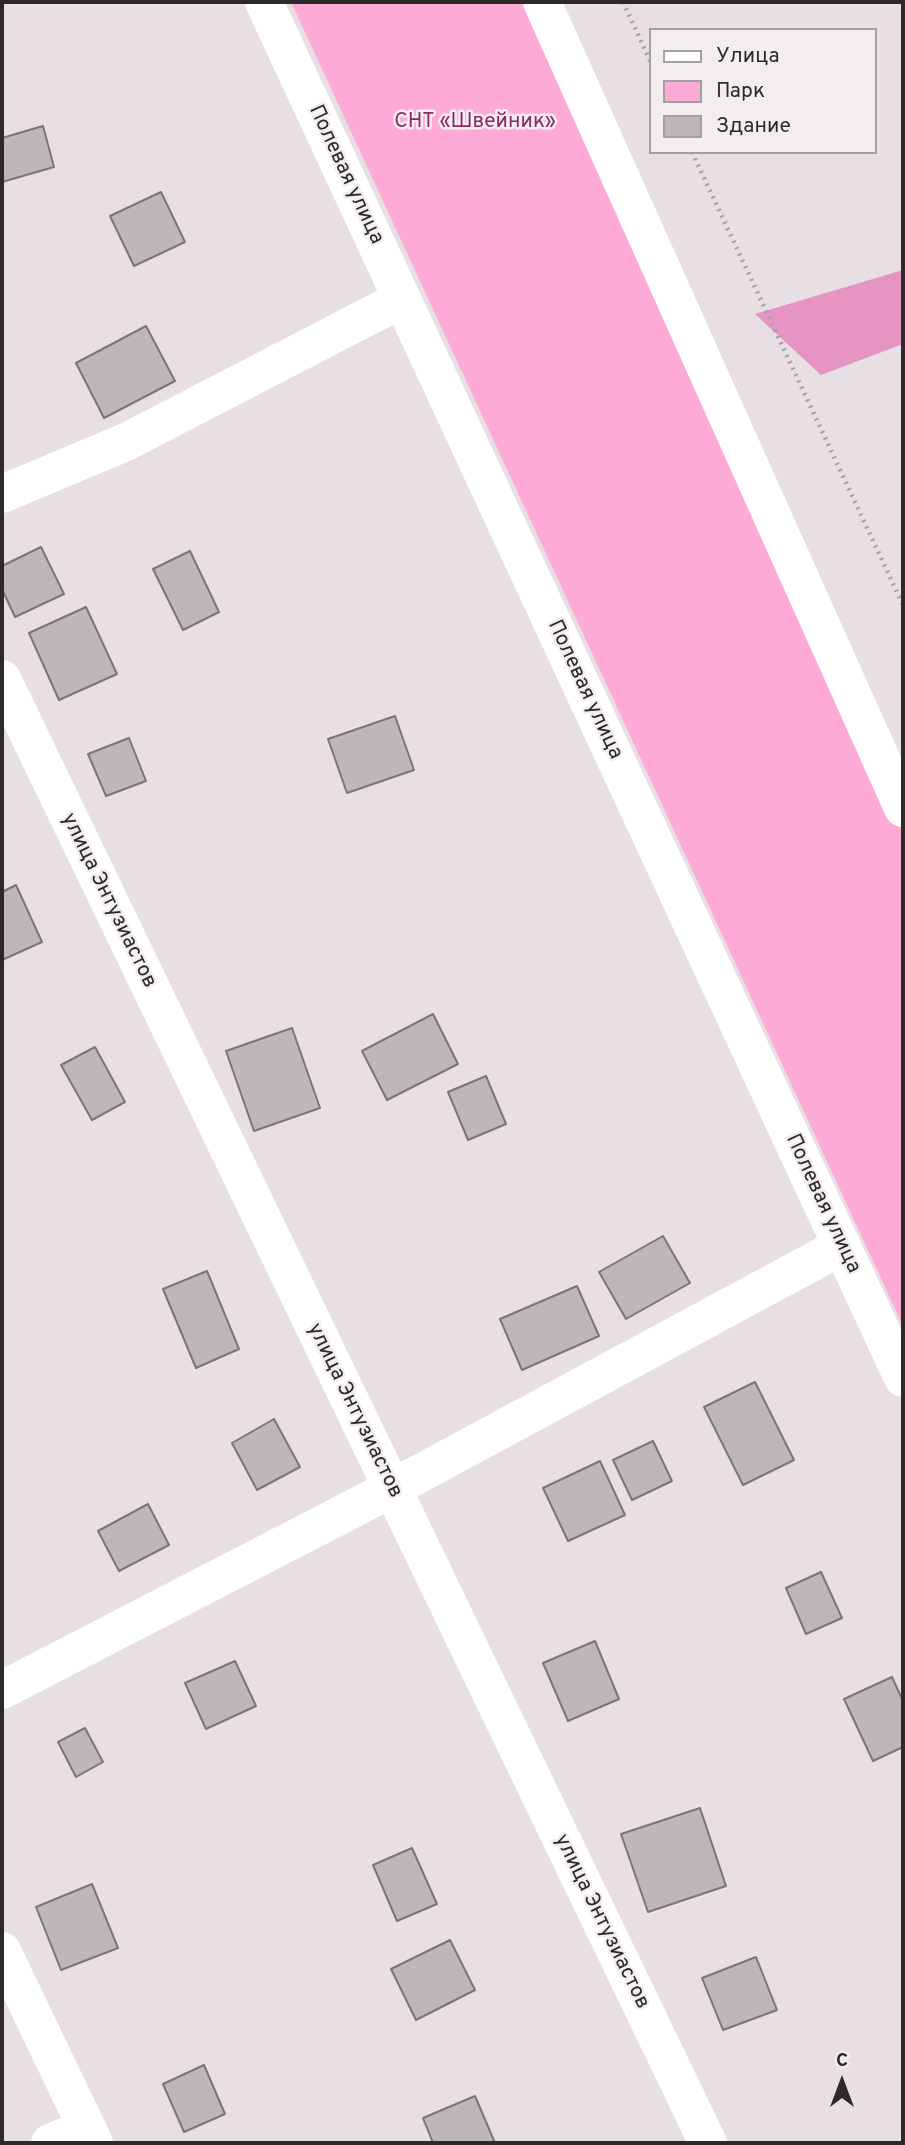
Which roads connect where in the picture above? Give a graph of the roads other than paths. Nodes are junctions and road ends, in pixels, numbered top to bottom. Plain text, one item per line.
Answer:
1 (264, 2) edge
2 (542, 2) edge
3 (402, 299) junction
4 (2, 494) edge
5 (2, 679) edge
6 (903, 808) edge
7 (842, 1246) junction
8 (903, 1378) edge
9 (391, 1489) junction
10 (2, 1690) edge
11 (2, 1951) edge
12 (90, 2136) edge
13 (50, 2143) edge
14 (708, 2143) edge

1 - 3 street, Полевая улица
2 - 6 street
3 - 4 street
3 - 7 street, Полевая улица
5 - 9 street, улица Энтузиастов
7 - 8 street, Полевая улица
7 - 9 street
9 - 10 street
9 - 14 street, улица Энтузиастов
11 - 12 street
12 - 13 street

